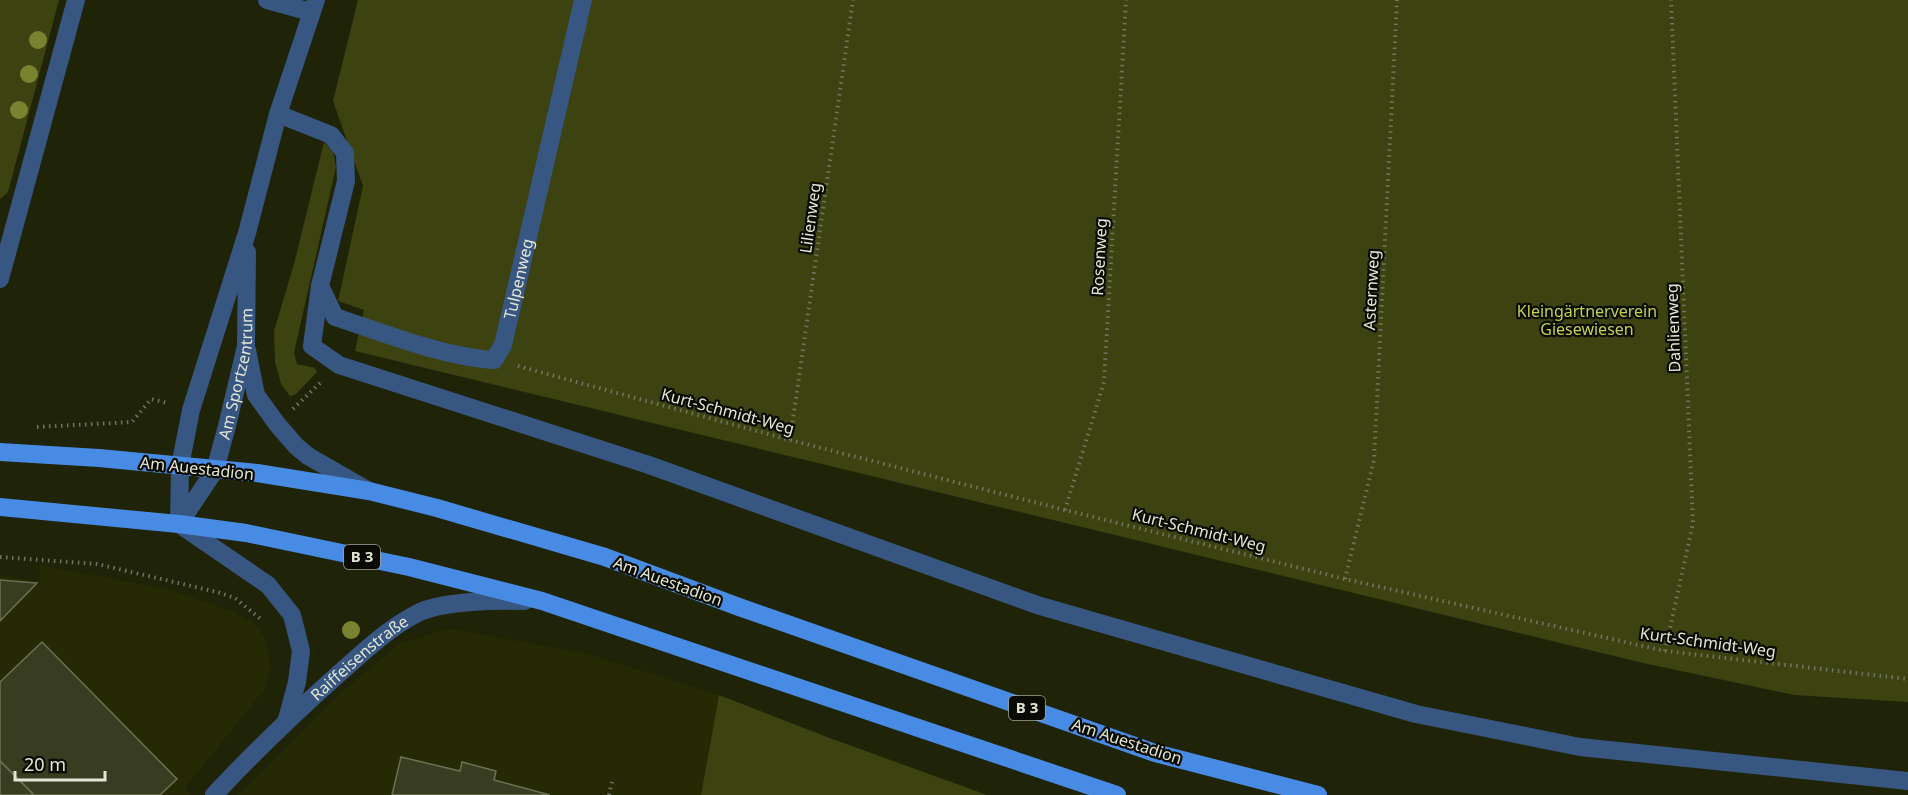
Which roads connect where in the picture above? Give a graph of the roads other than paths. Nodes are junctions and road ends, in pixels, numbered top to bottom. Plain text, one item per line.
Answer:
1 (76, 0) edge
2 (267, 0) edge
3 (583, 0) edge
4 (313, 6) edge
5 (278, 114) junction
6 (8, 223) edge
7 (247, 233) junction
8 (0, 279) edge
9 (320, 286) junction
10 (246, 346) junction
11 (0, 452) edge
12 (180, 466) junction
13 (215, 470) junction
14 (369, 491) junction
15 (0, 507) edge
16 (179, 524) junction
17 (542, 601) junction
18 (287, 720) junction
19 (1908, 781) edge
20 (214, 795) edge
21 (1117, 795) edge
22 (1318, 795) edge

1 - 6 street
2 - 4 street
3 - 9 street, Tulpenweg
4 - 5 street, Am Sportzentrum
5 - 7 street, Am Sportzentrum
5 - 9 street
6 - 8 street
7 - 10 street, Am Sportzentrum
7 - 12 street, Am Sportzentrum
9 - 19 street
10 - 13 street, Am Sportzentrum
10 - 14 street, B 3
11 - 12 main road, Am Auestadion / B 3
12 - 13 main road, Am Auestadion / B 3
12 - 16 street, Am Sportzentrum
13 - 14 main road, Am Auestadion / B 3
13 - 16 street, Am Sportzentrum
14 - 22 main road, Am Auestadion / B 3
15 - 16 main road, B 3
16 - 17 main road, B 3
16 - 18 street, B 3
17 - 18 street, Raiffeisenstraße
17 - 21 main road, B 3
18 - 20 street, Raiffeisenstraße

